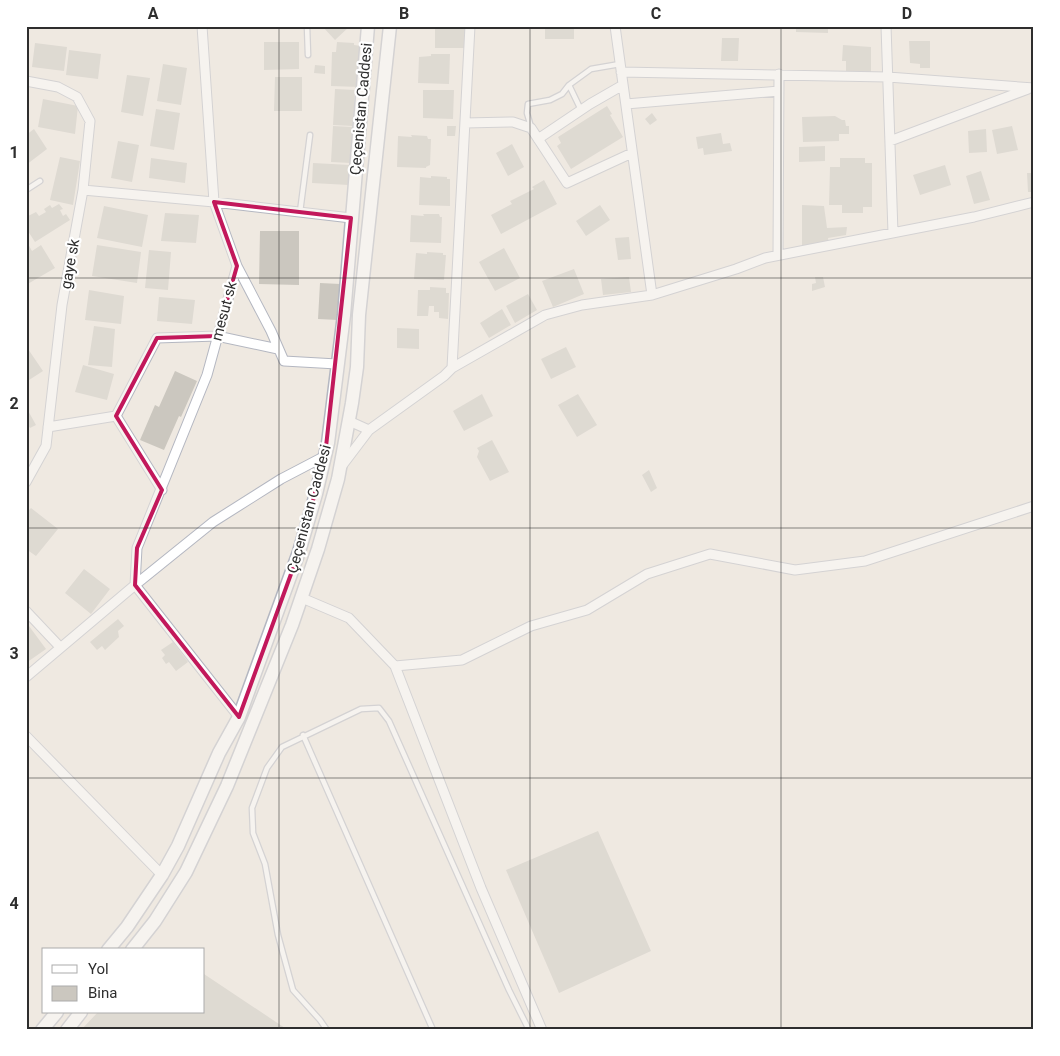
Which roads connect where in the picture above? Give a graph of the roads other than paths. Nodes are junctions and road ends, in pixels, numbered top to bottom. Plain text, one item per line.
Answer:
1 (202, 26) edge
2 (307, 26) edge
3 (368, 26) edge
4 (390, 26) edge
5 (470, 26) edge
6 (615, 26) edge
7 (886, 26) edge
8 (308, 55) dead end
9 (621, 68) junction
10 (780, 74) junction
11 (888, 77) junction
12 (26, 81) edge
13 (569, 85) junction
14 (623, 85) junction
15 (1032, 88) edge
16 (779, 91) junction
17 (626, 104) junction
18 (581, 110) junction
19 (465, 123) junction
20 (531, 128) junction
21 (310, 134) dead end
22 (538, 139) junction
23 (890, 141) junction
24 (632, 153) junction
25 (40, 181) dead end
26 (26, 190) edge
27 (83, 190) junction
28 (214, 202) junction
29 (1034, 202) edge
30 (300, 212) junction
31 (351, 218) junction
32 (893, 233) junction
33 (778, 255) junction
34 (236, 266) junction
35 (652, 295) junction
36 (217, 336) junction
37 (278, 349) junction
38 (337, 364) junction
39 (452, 368) junction
40 (116, 416) junction
41 (349, 421) junction
42 (48, 427) junction
43 (368, 430) junction
44 (325, 456) junction
45 (340, 469) junction
46 (26, 482) edge
47 (162, 490) junction
48 (1034, 506) edge
49 (134, 585) junction
50 (302, 598) junction
51 (26, 611) edge
52 (60, 647) junction
53 (395, 666) junction
54 (26, 677) edge
55 (239, 717) junction
56 (303, 735) junction
57 (26, 736) edge
58 (162, 875) junction
59 (110, 948) edge
60 (134, 948) edge
61 (55, 1014) edge
62 (80, 1014) edge
63 (42, 1030) edge
64 (67, 1030) edge
65 (327, 1030) edge
66 (434, 1030) edge
67 (529, 1030) edge
68 (542, 1030) edge

1 - 28 street, mesut sk
2 - 8 lane
3 - 31 main road, Çeçenistan Caddesi
4 - 41 main road, Çeçenistan Caddesi
5 - 19 street
6 - 9 street
7 - 11 street
9 - 10 street
9 - 13 lane
9 - 14 street
10 - 11 street
10 - 16 street
11 - 15 street
11 - 23 street
12 - 27 street, gaye sk
13 - 18 lane
13 - 20 lane
14 - 17 street
14 - 18 street
15 - 23 street
16 - 17 street
16 - 33 street
17 - 24 street
18 - 22 street
19 - 20 street
19 - 39 street
20 - 22 street
21 - 30 lane
22 - 24 street
23 - 32 street
24 - 35 street
25 - 26 lane
27 - 28 street
27 - 42 street, gaye sk
28 - 30 street
28 - 34 street, mesut sk
29 - 32 street
30 - 31 street
31 - 38 main road, Çeçenistan Caddesi
32 - 33 street
33 - 35 street
34 - 36 street, mesut sk
34 - 37 street
35 - 39 street
36 - 37 street
36 - 40 street
36 - 47 street, mesut sk
37 - 38 street
38 - 44 main road, Çeçenistan Caddesi
39 - 43 street
40 - 42 street
40 - 47 street
41 - 43 street
41 - 45 main road, Çeçenistan Caddesi
42 - 46 street, gaye sk
43 - 45 street
44 - 49 street
44 - 55 main road, Çeçenistan Caddesi
45 - 50 main road, Çeçenistan Caddesi
47 - 49 street, mesut sk
48 - 53 street
49 - 52 street
49 - 55 street
50 - 53 street
50 - 60 main road, Çeçenistan Caddesi
51 - 52 street
52 - 54 street
53 - 68 street
55 - 58 main road, Çeçenistan Caddesi
56 - 65 lane
56 - 66 lane
56 - 67 lane
57 - 58 street
58 - 59 main road, Çeçenistan Caddesi
61 - 63 main road
62 - 64 main road

